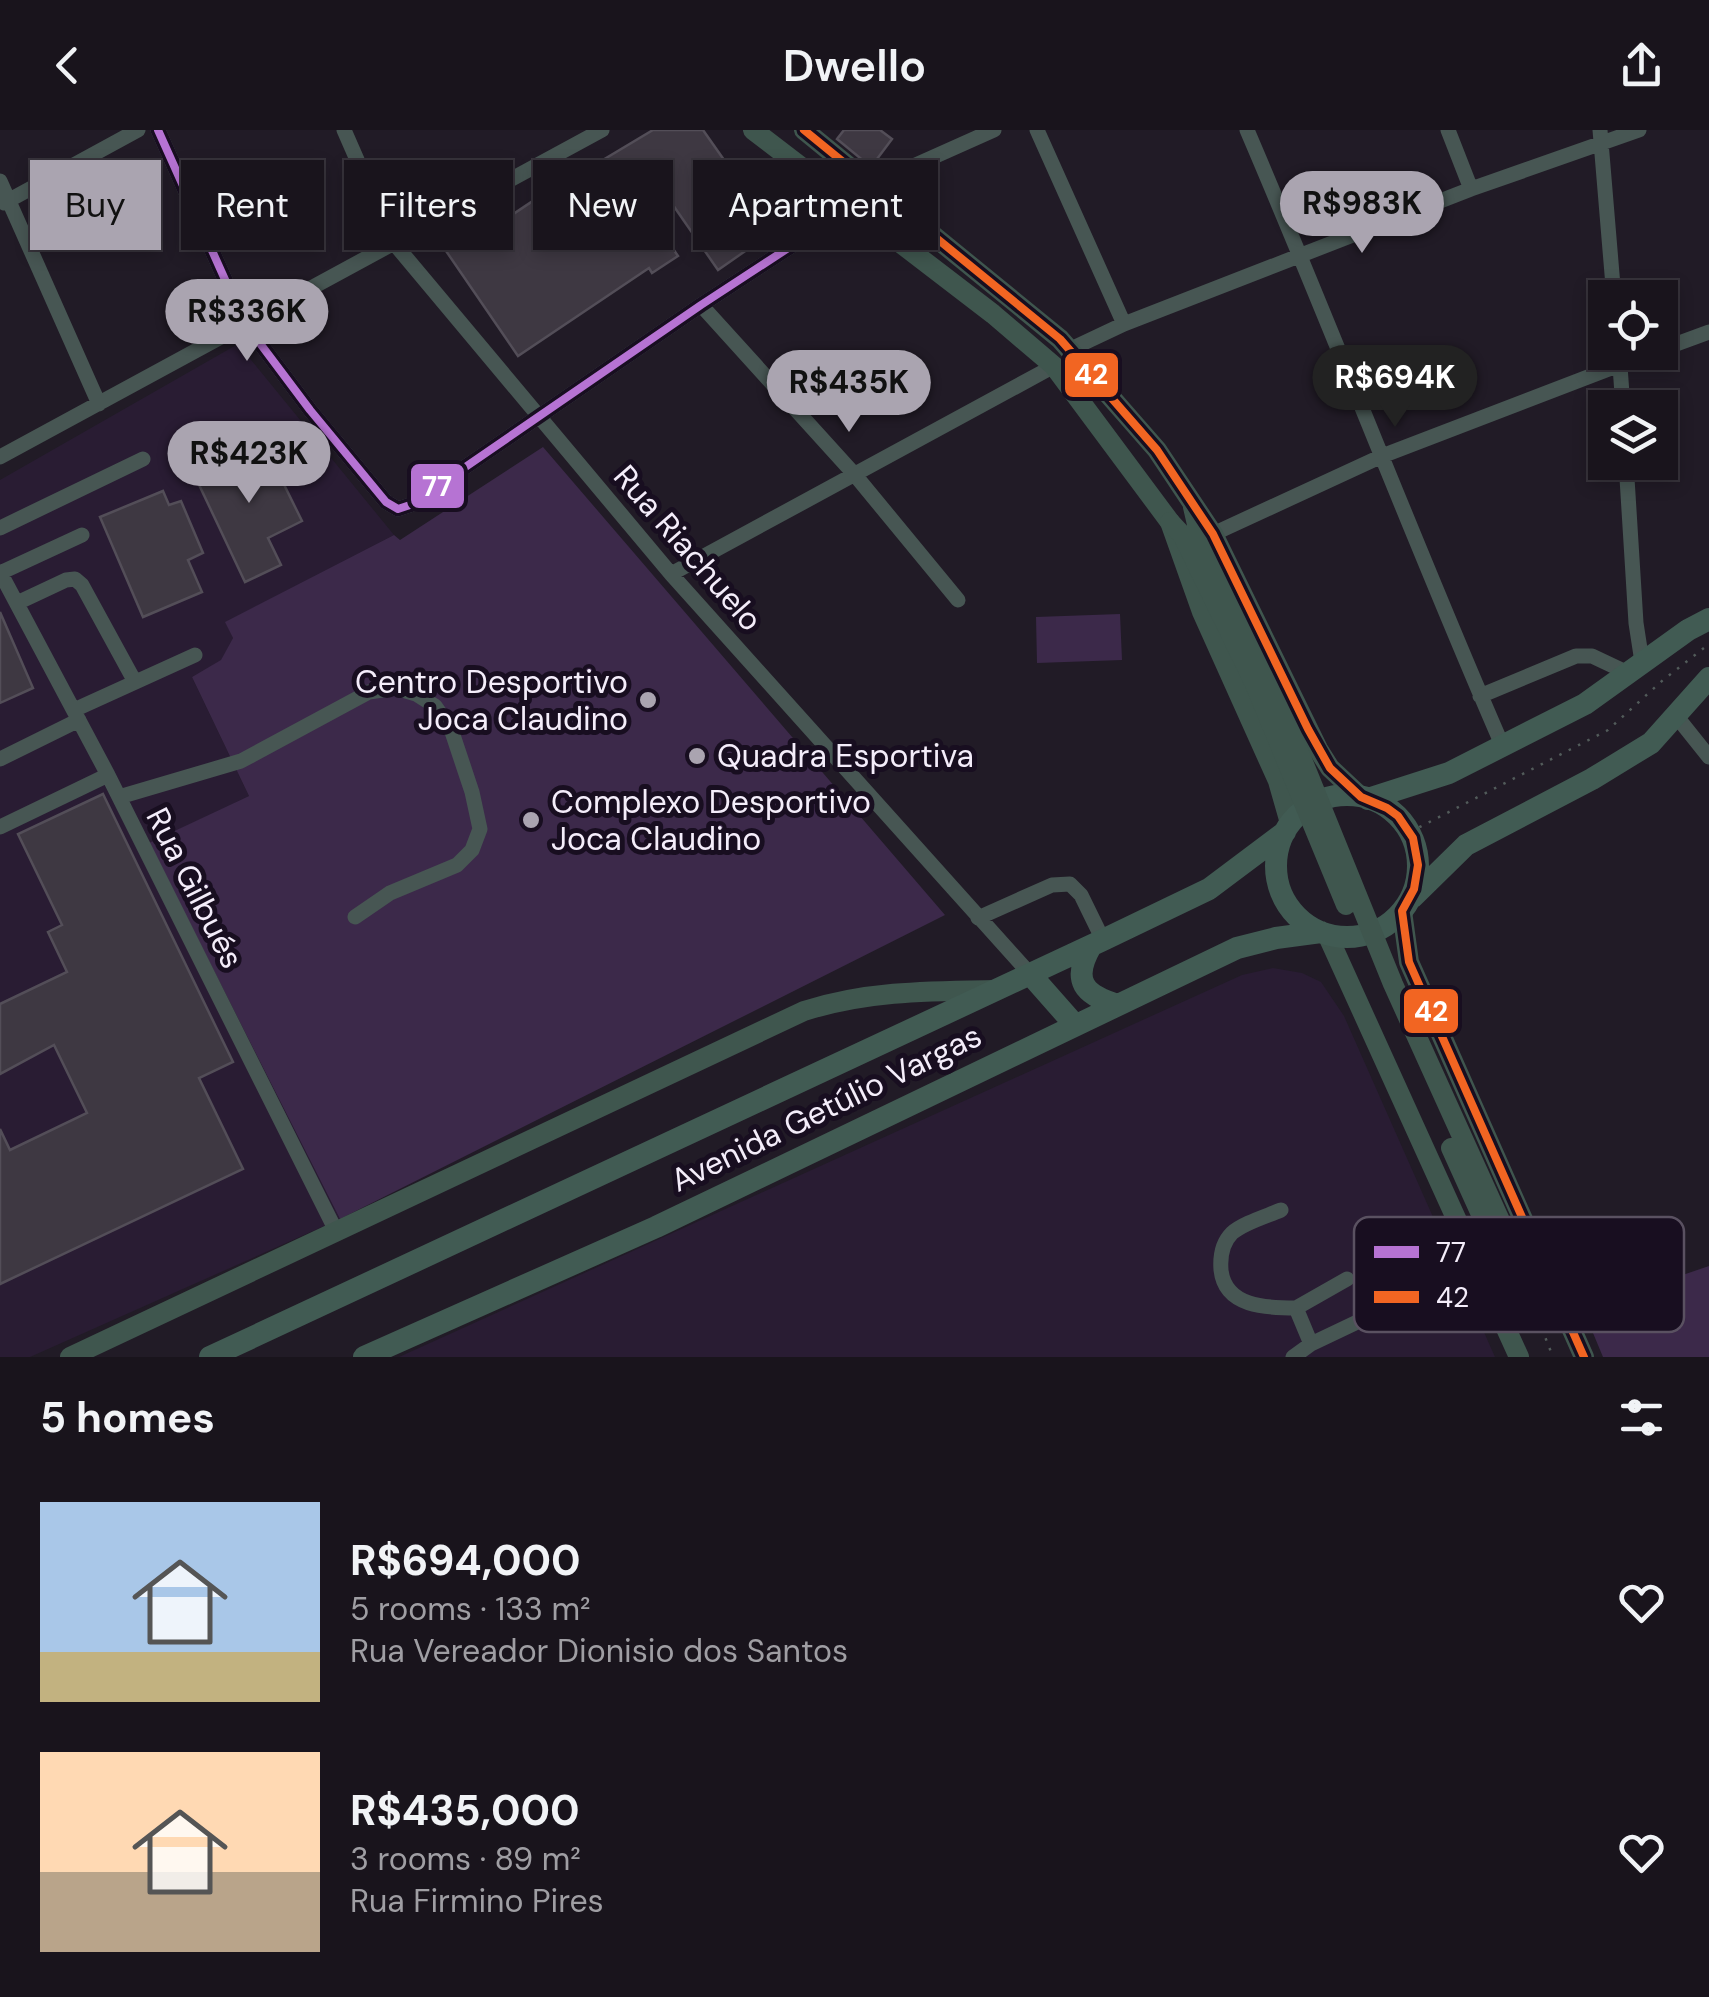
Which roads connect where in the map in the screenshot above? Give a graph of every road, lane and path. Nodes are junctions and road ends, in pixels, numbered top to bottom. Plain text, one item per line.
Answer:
1 (138, 130) edge
2 (158, 130) edge
3 (344, 130) edge
4 (602, 130) edge
5 (753, 130) edge
6 (804, 130) edge
7 (994, 130) edge
8 (1038, 130) edge
9 (1247, 130) edge
10 (1448, 130) edge
11 (1639, 130) edge
12 (1601, 137) edge
13 (357, 160) edge
14 (791, 160) edge
15 (842, 160) edge
16 (927, 160) edge
17 (513, 178) edge
18 (0, 181) edge
19 (1471, 189) junction
20 (4, 202) edge
21 (938, 238) edge
22 (379, 250) edge
23 (401, 250) edge
24 (785, 250) edge
25 (908, 250) edge
26 (1301, 256) junction
27 (1613, 280) edge
28 (700, 306) junction
29 (244, 322) junction
30 (1124, 324) junction
31 (1709, 332) edge
32 (1678, 343) edge
33 (1071, 349) junction
34 (1054, 366) junction
35 (1593, 370) edge
36 (99, 404) junction
37 (538, 417) junction
38 (1382, 456) junction
39 (0, 457) edge
40 (143, 459) dead end
41 (855, 475) junction
42 (1627, 480) edge
43 (1194, 507) junction
44 (1170, 522) junction
45 (0, 528) edge
46 (1213, 534) junction
47 (82, 535) dead end
48 (0, 573) edge
49 (671, 574) junction
50 (958, 600) dead end
51 (17, 603) junction
52 (1709, 619) edge
53 (1709, 644) edge
54 (195, 655) dead end
55 (1635, 667) junction
56 (1709, 678) edge
57 (135, 682) junction
58 (1480, 696) junction
59 (76, 715) junction
60 (1678, 717) junction
61 (1503, 748) junction
62 (1709, 756) edge
63 (0, 759) edge
64 (108, 775) junction
65 (119, 797) junction
66 (1372, 801) junction
67 (0, 827) edge
68 (1288, 828) junction
69 (1410, 832) dead end
70 (1403, 909) junction
71 (355, 917) dead end
72 (978, 918) junction
73 (1324, 933) junction
74 (1097, 944) junction
75 (1030, 974) junction
76 (996, 990) junction
77 (1118, 1005) junction
78 (1074, 1025) junction
79 (1281, 1210) dead end
80 (1456, 1217) edge
81 (1490, 1217) edge
82 (1492, 1217) edge
83 (1522, 1217) edge
84 (336, 1231) junction
85 (1347, 1279) dead end
86 (1296, 1308) junction
87 (1354, 1324) edge
88 (1543, 1332) edge
89 (1573, 1332) edge
90 (1311, 1344) junction
91 (70, 1357) edge
92 (210, 1357) edge
93 (364, 1357) edge
94 (1293, 1357) edge
95 (1553, 1357) edge
96 (1584, 1357) edge

1 - 20 street
2 - 29 street
3 - 13 street, Rua Riachuelo
4 - 17 street
5 - 14 main road
6 - 15 main road
7 - 16 street
8 - 30 street
9 - 26 street
10 - 19 street
11 - 12 street
12 - 19 street
12 - 27 street
18 - 20 street
19 - 26 street
20 - 36 street
21 - 33 main road
22 - 29 street
23 - 37 street, Rua Riachuelo
24 - 28 street
25 - 34 main road
26 - 30 street
26 - 38 street
28 - 37 street
28 - 41 street
29 - 36 street
29 - 37 street
30 - 33 street
31 - 32 street
33 - 43 main road
34 - 41 street
34 - 44 main road
35 - 38 street
36 - 39 street
37 - 49 street, Rua Riachuelo
38 - 46 street
38 - 58 street
40 - 45 street
41 - 49 street
41 - 50 street
42 - 55 street
43 - 46 main road
43 - 82 main road, bridge
44 - 68 main road
44 - 81 main road, bridge
46 - 66 main road
47 - 48 street
48 - 51 street, Rua Gilbués
49 - 72 street, Rua Riachuelo
51 - 57 street
51 - 59 street, Rua Gilbués
52 - 55 highway, Avenida Getúlio Vargas
53 - 69 path
54 - 57 street
55 - 58 street
55 - 61 highway, Avenida Getúlio Vargas
56 - 60 highway, Avenida Getúlio Vargas
57 - 59 street
58 - 61 street
59 - 63 street
59 - 64 street, Rua Gilbués
60 - 62 street
60 - 70 highway, Avenida Getúlio Vargas
61 - 66 highway, Avenida Getúlio Vargas
64 - 65 street, Rua Gilbués
64 - 67 street
65 - 71 street
65 - 84 street, Rua Gilbués
66 - 68 highway, Avenida Getúlio Vargas
66 - 70 highway
68 - 73 highway
68 - 74 highway, Avenida Getúlio Vargas
70 - 73 highway, Avenida Getúlio Vargas
70 - 83 main road
72 - 74 street
72 - 75 street, Rua Riachuelo
73 - 77 highway, Avenida Getúlio Vargas
73 - 80 main road
74 - 75 highway, Avenida Getúlio Vargas
74 - 77 highway
75 - 76 highway, Avenida Getúlio Vargas
75 - 78 highway
76 - 84 main road, Avenida Getúlio Vargas
76 - 92 highway, Avenida Getúlio Vargas
77 - 78 highway, Avenida Getúlio Vargas
78 - 93 highway, Avenida Getúlio Vargas
79 - 86 street
84 - 91 main road, Avenida Getúlio Vargas
85 - 86 street
86 - 90 street
87 - 90 street
88 - 95 path
89 - 96 main road
90 - 94 street

